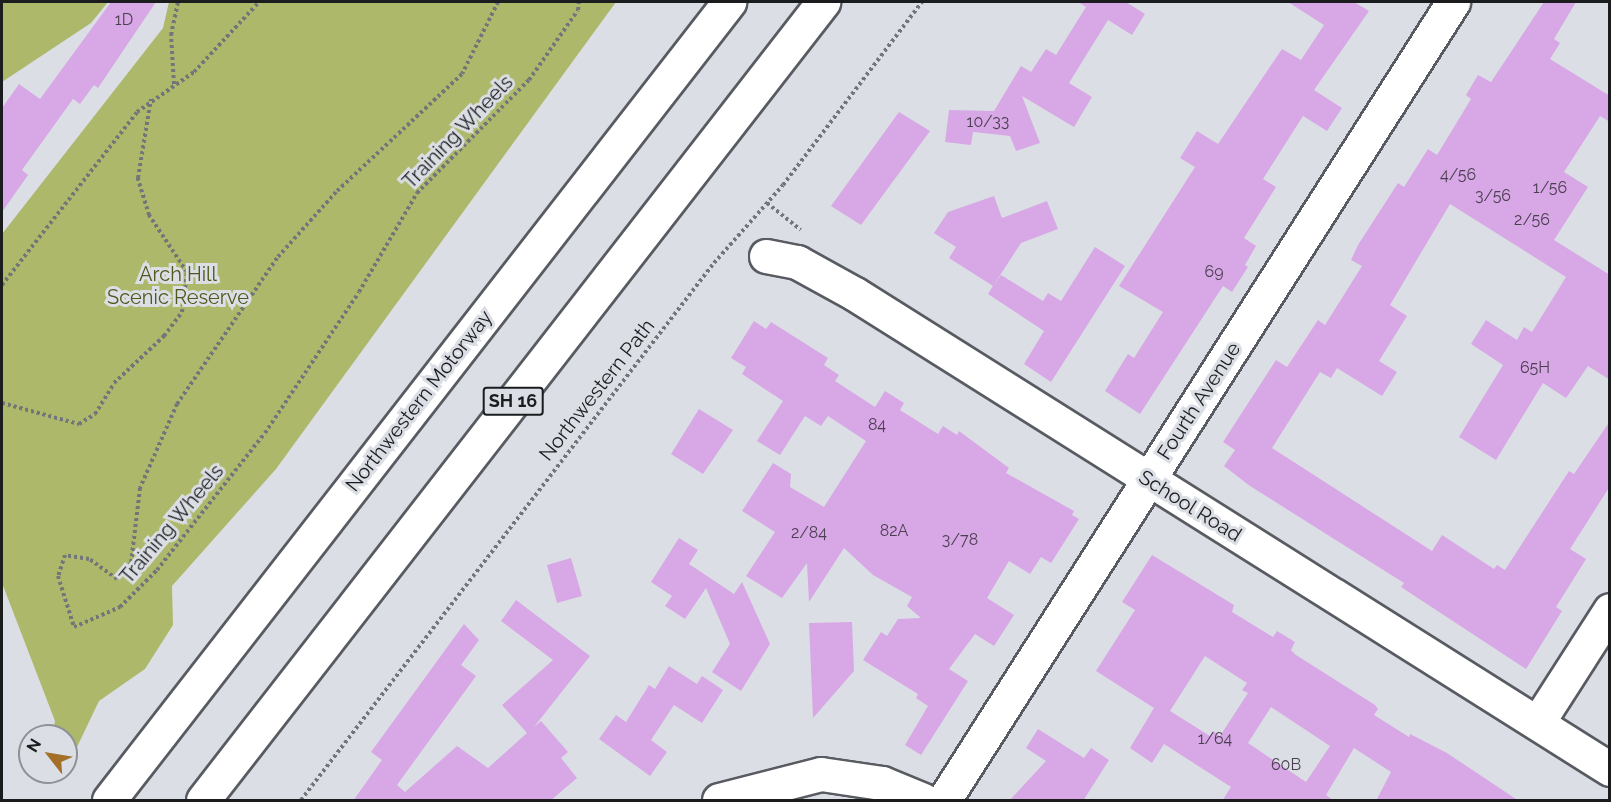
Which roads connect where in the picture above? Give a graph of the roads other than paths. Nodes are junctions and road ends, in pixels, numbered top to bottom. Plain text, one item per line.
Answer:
1 (729, 2) edge
2 (823, 2) edge
3 (1453, 2) edge
4 (766, 256) dead end
5 (1149, 479) junction
6 (1610, 609) edge
7 (1538, 722) junction
8 (1610, 769) edge
9 (109, 801) edge
10 (203, 801) edge
11 (719, 801) edge
12 (923, 801) edge
13 (944, 801) edge

1 - 9 main road, Northwestern Motorway
2 - 10 main road, SH 16
3 - 5 main road, Fourth Avenue
4 - 5 main road, School Road
5 - 7 main road, School Road
5 - 13 main road, Fourth Avenue
6 - 7 main road
7 - 8 main road, School Road
11 - 12 main road

